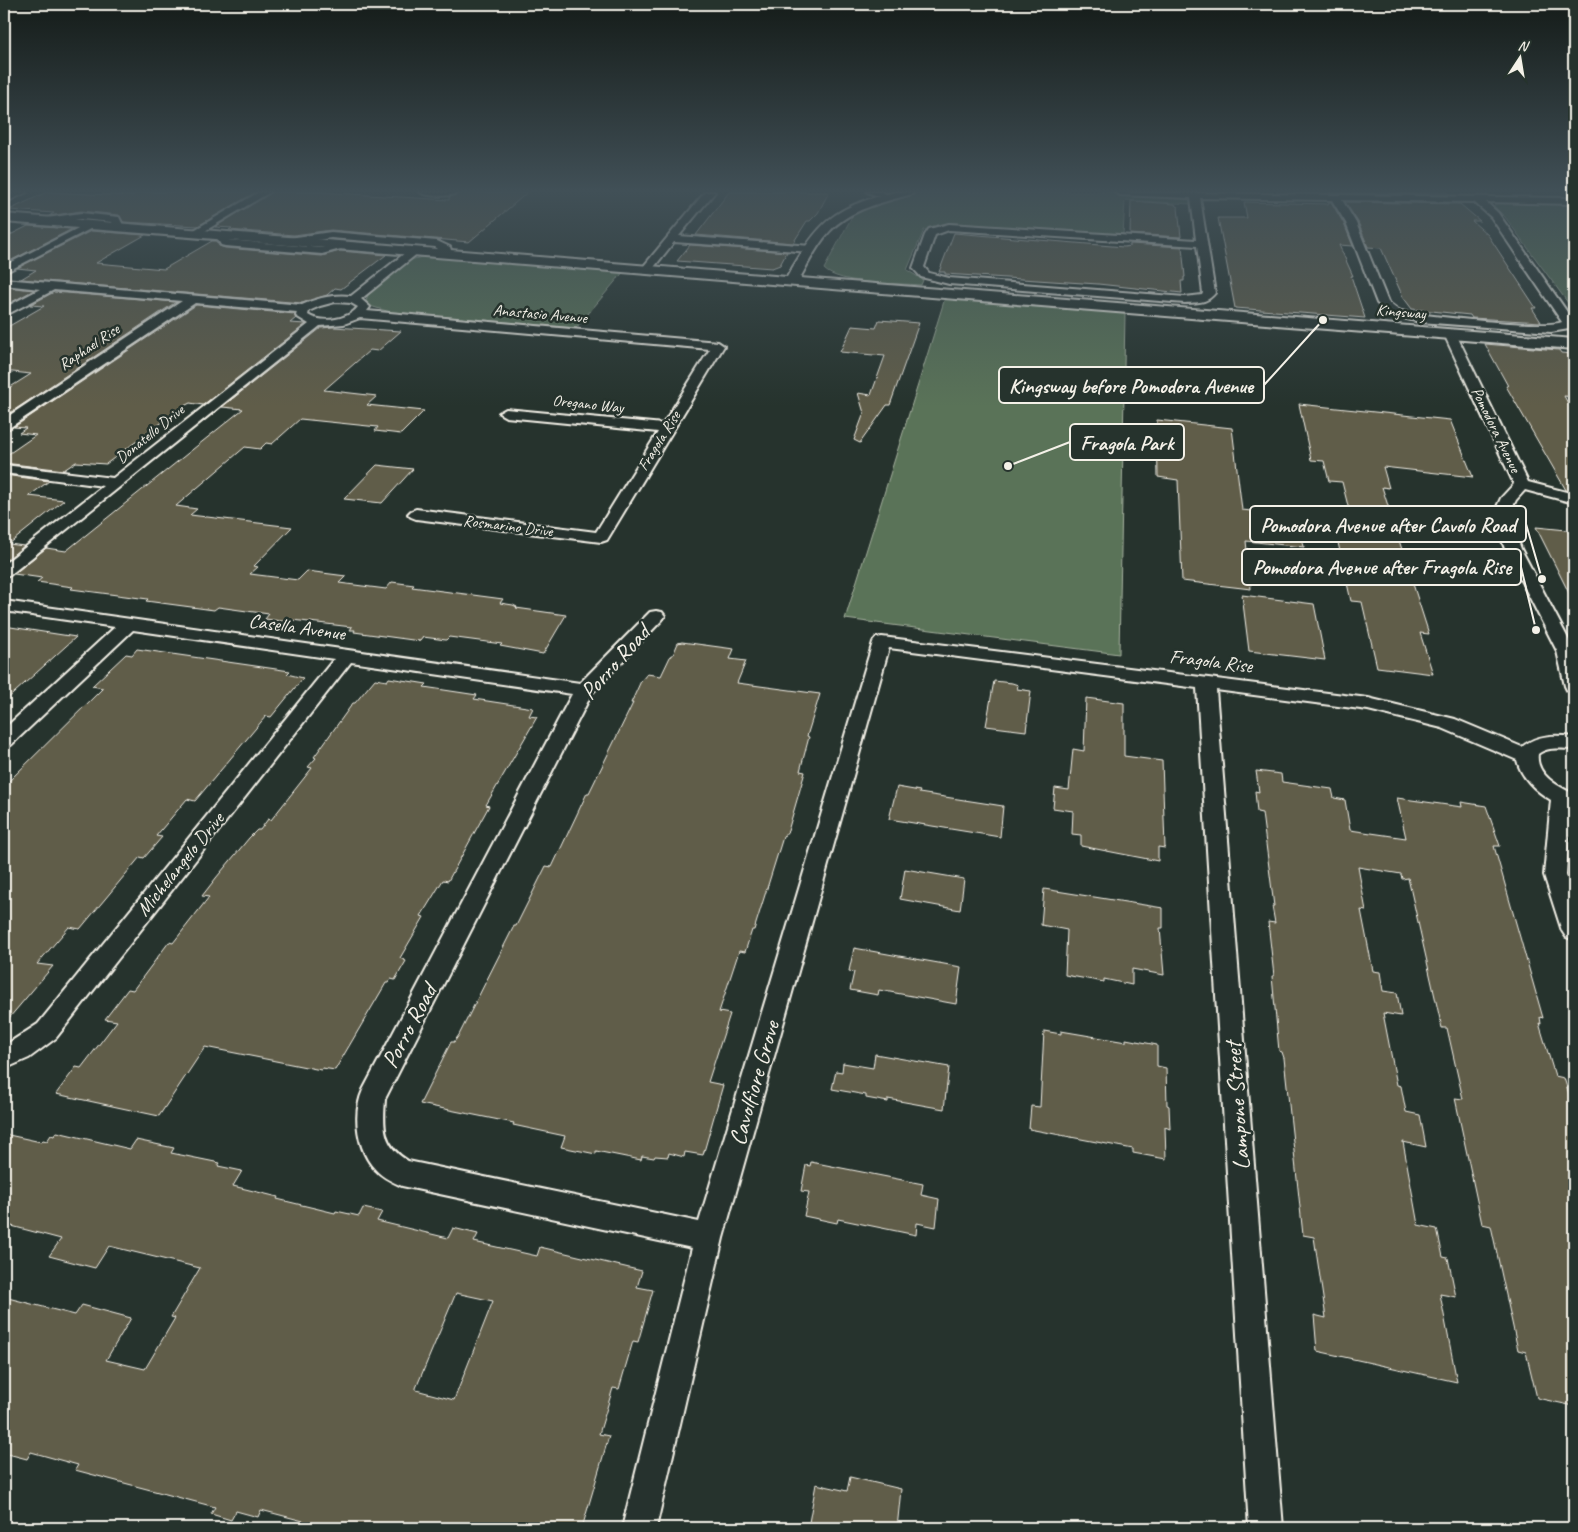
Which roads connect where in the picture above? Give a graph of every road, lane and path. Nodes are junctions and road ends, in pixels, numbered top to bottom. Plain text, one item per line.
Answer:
1 (16, 263) edge
2 (398, 263) edge
3 (578, 263) edge
4 (651, 263) edge
5 (802, 263) edge
6 (920, 263) edge
7 (1204, 263) edge
8 (1368, 263) edge
9 (1528, 263) edge
10 (821, 266) dead end
11 (647, 269) junction
12 (4, 270) edge
13 (792, 280) junction
14 (4, 282) edge
15 (812, 282) junction
16 (51, 287) junction
17 (194, 299) junction
18 (353, 300) junction
19 (304, 309) junction
20 (4, 313) edge
21 (359, 314) junction
22 (318, 322) junction
23 (1450, 334) junction
24 (1574, 344) edge
25 (718, 346) joint
26 (506, 413) dead end
27 (4, 425) edge
28 (667, 430) junction
29 (4, 468) edge
30 (118, 482) junction
31 (1522, 485) junction
32 (1574, 498) edge
33 (416, 514) dead end
34 (600, 537) joint
35 (4, 572) edge
36 (4, 606) edge
37 (656, 616) dead end
38 (128, 625) junction
39 (882, 642) joint
40 (1570, 651) edge
41 (345, 657) junction
42 (1206, 683) junction
43 (1574, 686) edge
44 (584, 690) junction
45 (4, 740) edge
46 (1574, 743) edge
47 (1526, 756) junction
48 (1568, 800) edge
49 (1574, 931) edge
50 (4, 1058) edge
51 (709, 1238) junction
52 (639, 1528) edge
53 (1266, 1528) edge

1 - 12 street
2 - 18 street
3 - 11 street, Kingsway
4 - 11 street
5 - 13 street
6 - 7 street
8 - 9 street
10 - 15 street
11 - 13 street, Kingsway
13 - 15 street, Kingsway
14 - 16 street
15 - 23 street, Kingsway
16 - 17 street
16 - 20 street
17 - 19 street
17 - 27 street, Raphael Rise
18 - 19 street
18 - 21 street
19 - 22 street
21 - 22 street
21 - 25 street, Anastasio Avenue
22 - 30 street, Donatello Drive
23 - 24 street, Kingsway
23 - 31 street, Pomodora Avenue
25 - 28 street, Fragola Rise
26 - 28 street, Oregano Way
28 - 34 street, Fragola Rise
29 - 30 street
30 - 35 street, Donatello Drive
31 - 32 street
31 - 40 street, Pomodora Avenue
33 - 34 street, Rosmarino Drive
36 - 38 street, Casella Avenue
37 - 44 street, Porro Road
38 - 41 street, Casella Avenue
38 - 45 street
39 - 42 street, Fragola Rise
39 - 51 street, Cavolfiore Grove
40 - 43 street, Pomodora Avenue
41 - 44 street, Casella Avenue
41 - 50 street, Michelangelo Drive
42 - 47 street, Fragola Rise
42 - 53 street, Lampone Street
44 - 51 street, Porro Road
46 - 47 street
47 - 48 street
48 - 49 street
51 - 52 street, Cavolfiore Grove

